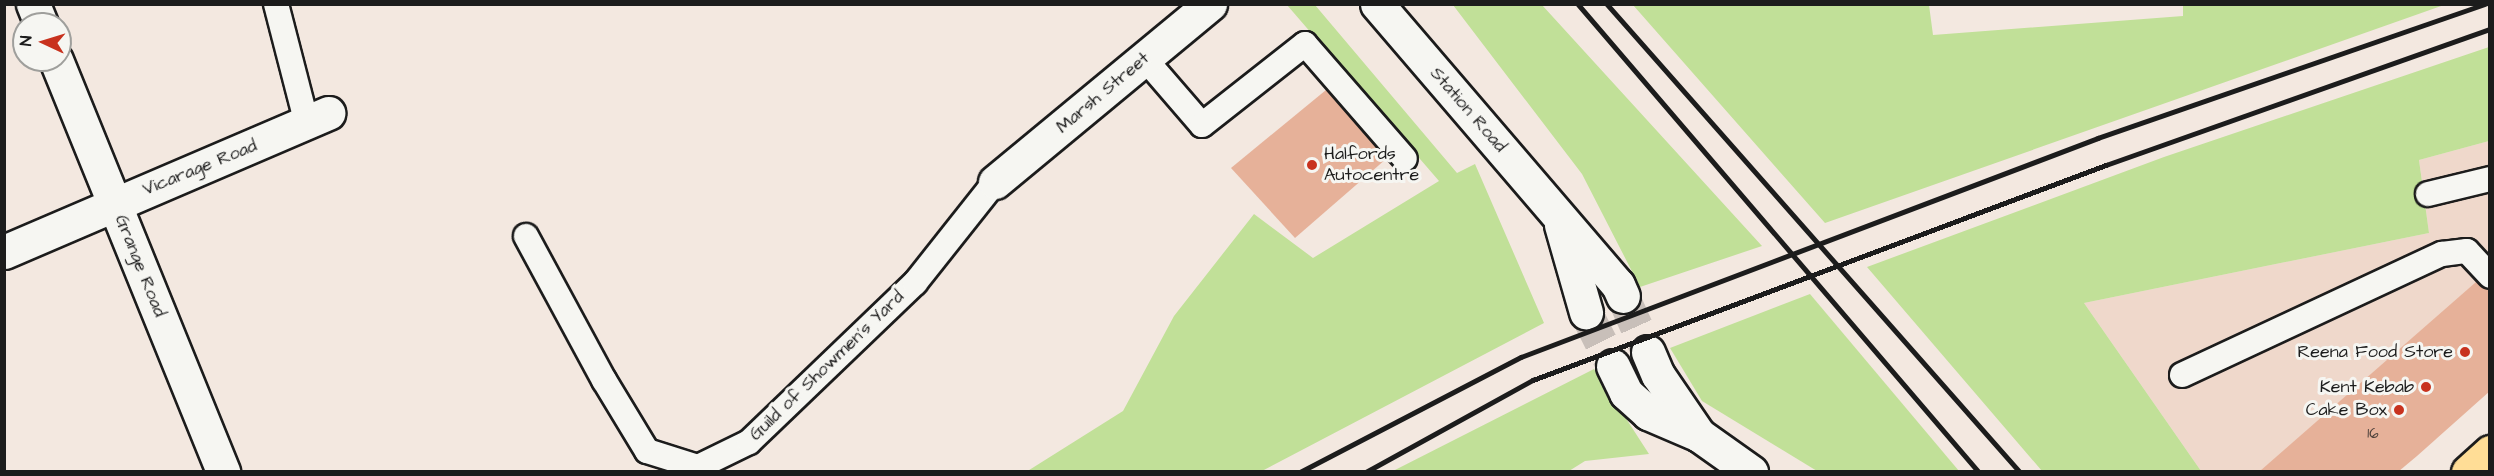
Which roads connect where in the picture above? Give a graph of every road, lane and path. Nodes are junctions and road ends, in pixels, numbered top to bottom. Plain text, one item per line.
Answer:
1 (276, 4) edge
2 (1210, 4) edge
3 (1377, 4) edge
4 (1145, 58) junction
5 (61, 72) edge
6 (318, 119) joint
7 (1405, 159) dead end
8 (2490, 179) edge
9 (995, 182) joint
10 (2428, 194) dead end
11 (114, 203) junction
12 (1559, 216) junction
13 (526, 236) dead end
14 (4, 252) edge
15 (2490, 276) edge
16 (1623, 296) tunnel mouth
17 (1586, 312) tunnel mouth
18 (1648, 352) tunnel mouth
19 (1613, 366) tunnel mouth
20 (2182, 375) dead end
21 (1698, 435) junction
22 (2490, 452) edge
23 (223, 471) edge
24 (1751, 471) edge
25 (2468, 471) edge

1 - 6 lane
2 - 4 street, Marsh Street
3 - 12 street, Station Road
4 - 7 lane
4 - 9 street, Marsh Street
5 - 11 street, Grange Road
6 - 11 street, Vicarage Road
8 - 10 lane
9 - 13 lane, Guild of Showmen's Yard
11 - 14 street, Vicarage Road
11 - 23 street, Grange Road
12 - 16 street, Station Road
12 - 17 street, Station Road
15 - 20 lane
18 - 21 street
19 - 21 street
21 - 24 street
22 - 25 main road

